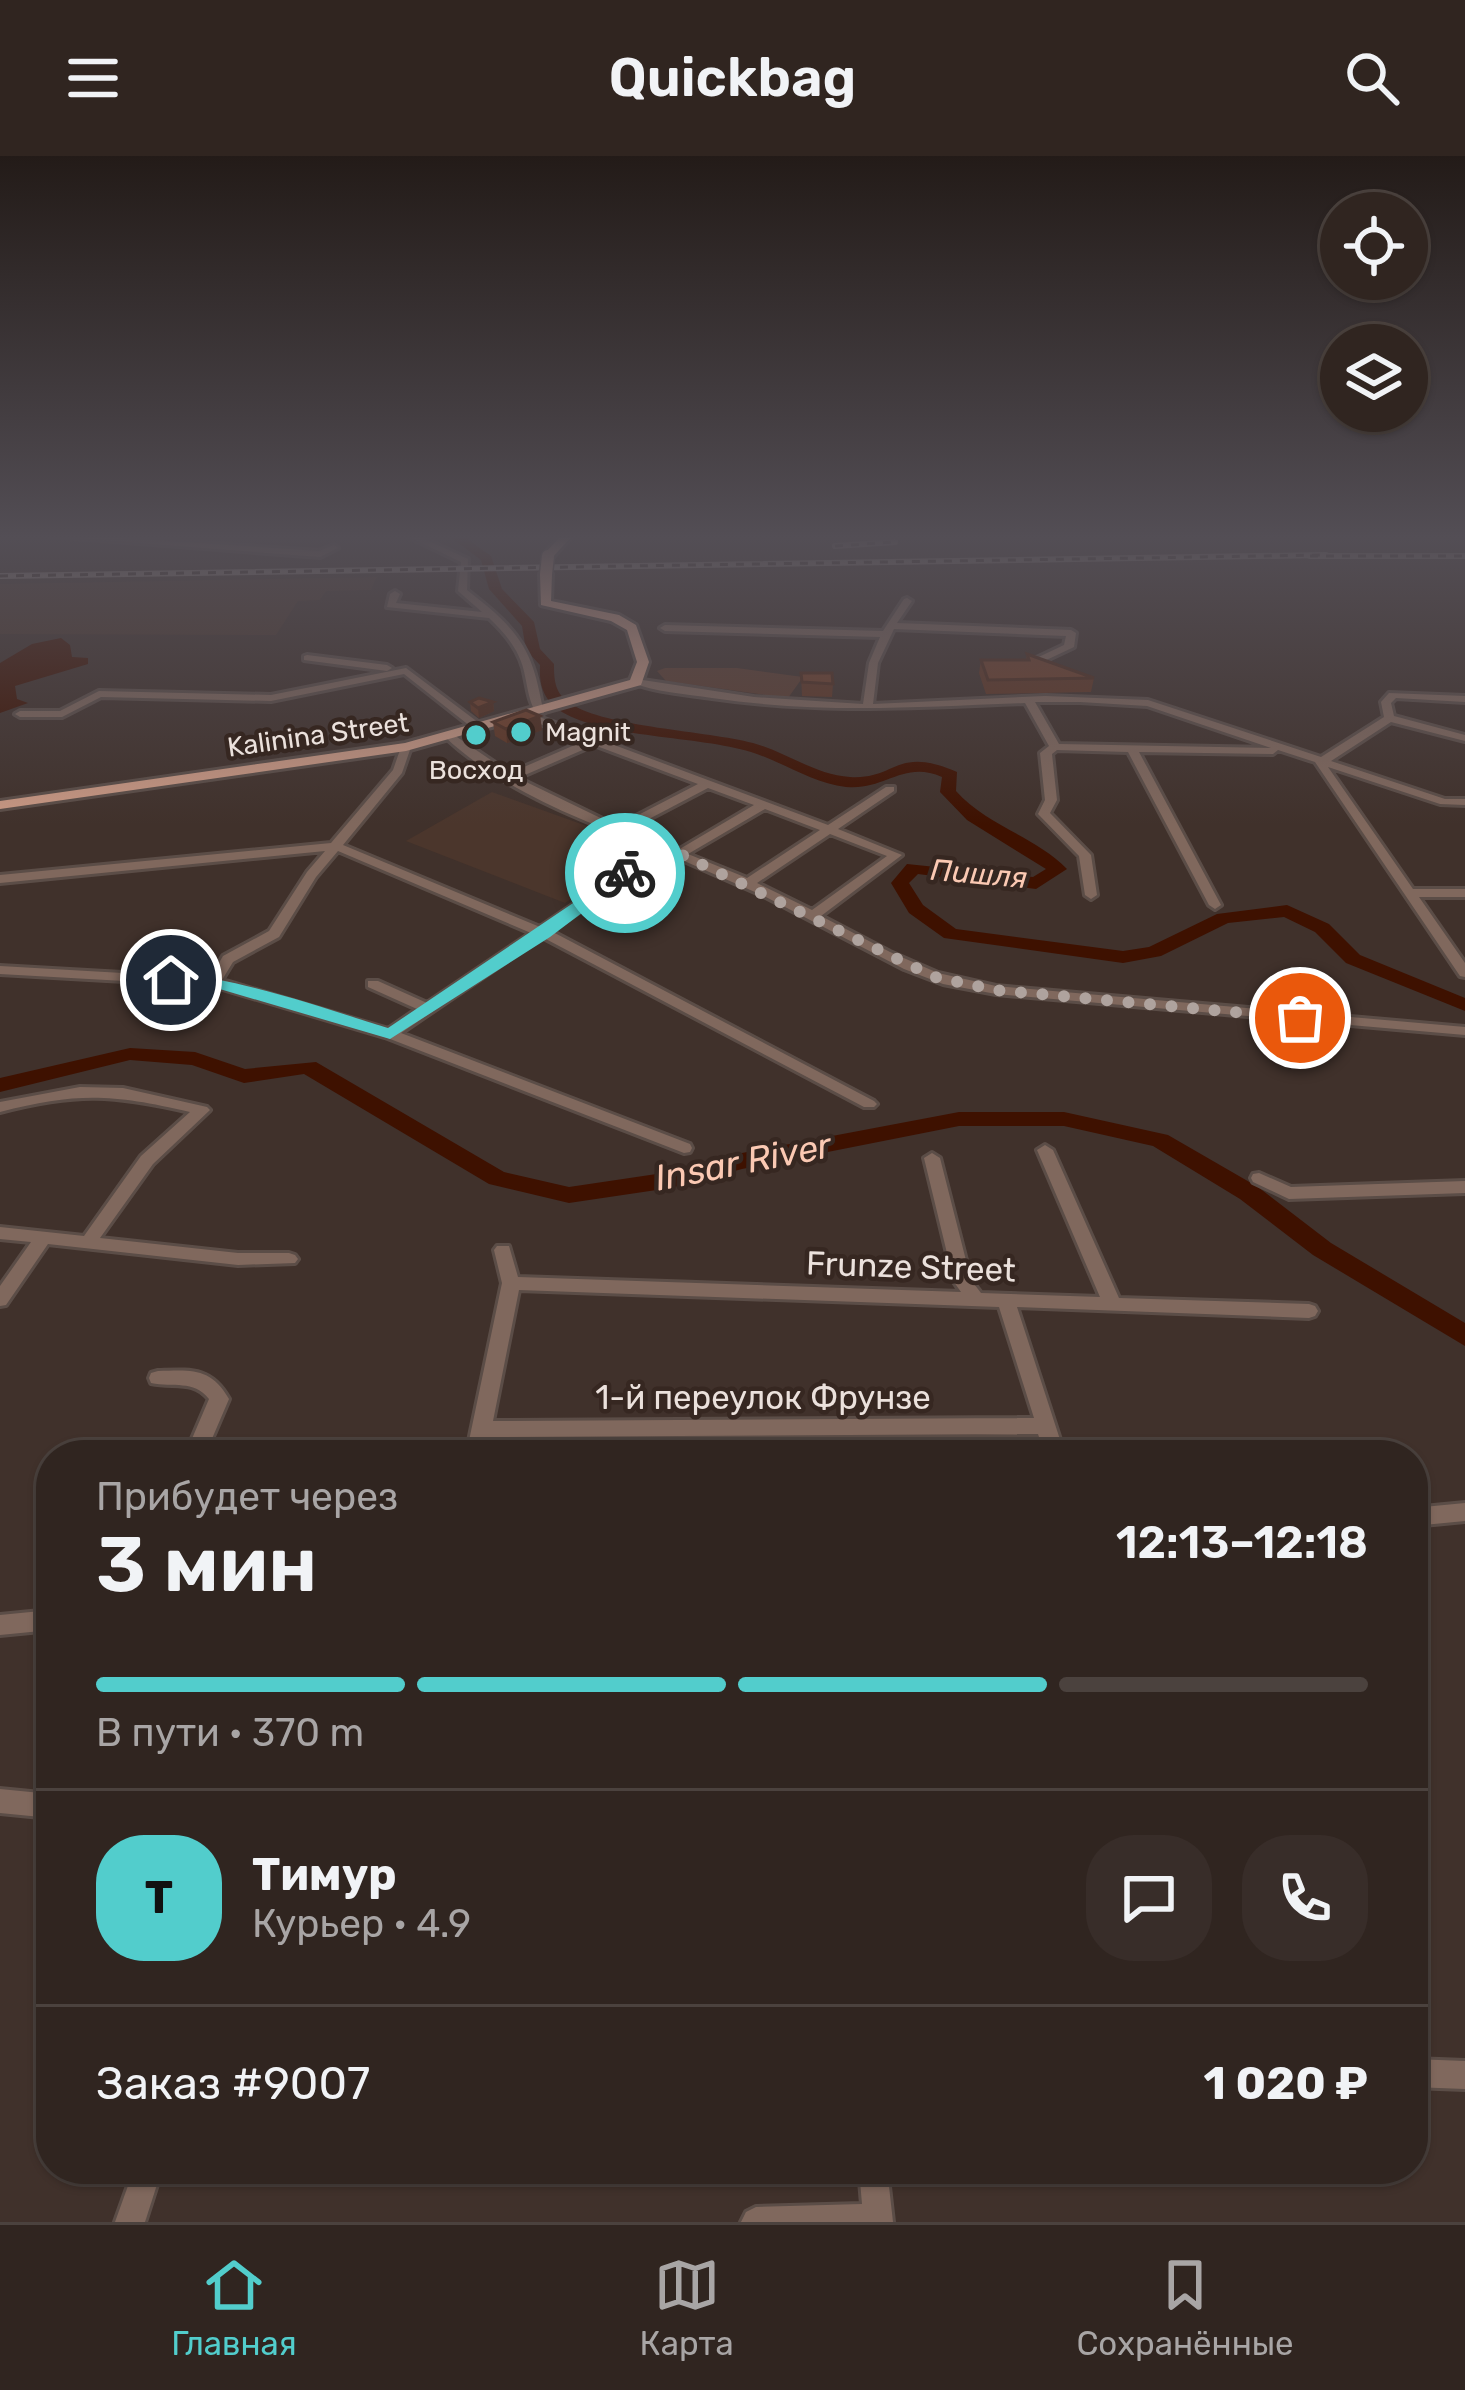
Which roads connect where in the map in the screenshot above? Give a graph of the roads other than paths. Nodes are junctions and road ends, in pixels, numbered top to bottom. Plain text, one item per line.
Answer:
1 (506, 632) edge
2 (633, 632) edge
3 (886, 632) edge
4 (1035, 632) edge
5 (307, 658) dead end
6 (406, 670) junction
7 (1052, 670) edge
8 (636, 682) junction
9 (1095, 684) edge
10 (1465, 699) edge
11 (1119, 700) junction
12 (1030, 702) junction
13 (868, 707) junction
14 (538, 712) junction
15 (20, 714) dead end
16 (1389, 718) junction
17 (479, 728) junction
18 (450, 737) junction
19 (1465, 738) edge
20 (593, 740) junction
21 (406, 747) junction
22 (1055, 748) junction
23 (1133, 750) junction
24 (1286, 750) junction
25 (1320, 763) junction
26 (511, 777) junction
27 (703, 786) junction
28 (890, 789) dead end
29 (1465, 802) edge
30 (0, 805) edge
31 (762, 806) junction
32 (619, 830) junction
33 (829, 830) junction
34 (336, 846) junction
35 (672, 851) junction
36 (0, 879) edge
37 (748, 883) junction
38 (1410, 892) junction
39 (1465, 893) edge
40 (1090, 896) dead end
41 (1215, 905) dead end
42 (814, 915) junction
43 (544, 933) junction
44 (0, 970) edge
45 (1465, 973) edge
46 (214, 982) junction
47 (373, 984) dead end
48 (429, 1009) junction
49 (1465, 1031) edge
50 (390, 1034) junction
51 (869, 1104) dead end
52 (0, 1107) edge
53 (684, 1148) dead end
54 (1046, 1150) dead end
55 (932, 1159) dead end
56 (1259, 1178) dead end
57 (1465, 1187) edge
58 (0, 1233) edge
59 (44, 1237) junction
60 (90, 1240) junction
61 (503, 1250) dead end
62 (289, 1259) dead end
63 (511, 1282) junction
64 (974, 1297) junction
65 (0, 1300) edge
66 (1006, 1300) junction
67 (1112, 1301) junction
68 (1309, 1311) dead end
69 (158, 1378) dead end
70 (1045, 1426) junction
71 (483, 1429) junction
72 (201, 1440) edge
73 (480, 1440) edge
74 (1050, 1440) edge
75 (1465, 1512) edge
76 (1428, 1516) edge
77 (36, 1621) edge
78 (0, 1624) edge
79 (0, 1801) edge
80 (36, 1805) edge
81 (1428, 2074) edge
82 (1465, 2075) edge
83 (143, 2184) edge
84 (874, 2184) edge
85 (878, 2220) edge
86 (130, 2222) edge
87 (756, 2222) edge

1 - 14 street
2 - 8 main road, bridge
3 - 13 street
4 - 7 street
5 - 6 street
6 - 15 street
6 - 17 street
8 - 13 street
8 - 14 main road, Kalinina Street
9 - 11 street
10 - 16 street
11 - 12 street
11 - 24 street
12 - 13 street
12 - 22 street
14 - 17 main road, Kalinina Street
14 - 20 street
16 - 19 street
16 - 25 street
17 - 18 main road, Kalinina Street
18 - 21 main road, Kalinina Street
18 - 26 street
20 - 26 street
20 - 27 street
21 - 30 main road, Kalinina Street
21 - 34 street
22 - 23 street
22 - 40 street
23 - 24 street
23 - 41 street
24 - 25 street
25 - 29 street
25 - 38 street
26 - 32 street
27 - 31 street
27 - 32 street
28 - 33 street
31 - 33 street
31 - 35 street
32 - 35 street
33 - 37 street
33 - 42 street
34 - 36 street
34 - 43 street
34 - 46 street
35 - 37 street
35 - 43 street
37 - 42 street
38 - 39 street
38 - 45 street
42 - 49 street
43 - 48 street
43 - 51 street
44 - 46 street
46 - 50 street
47 - 48 street
48 - 50 street
50 - 53 street
52 - 60 street
54 - 67 street
55 - 64 street
56 - 57 street
58 - 59 street
59 - 60 street
59 - 65 street
60 - 62 street
61 - 63 street
63 - 64 street, Frunze Street
63 - 71 street
64 - 66 street, Frunze Street
66 - 67 street, Frunze Street
66 - 70 street
67 - 68 street, Frunze Street
69 - 72 street
70 - 71 street, 1-й переулок Фрунзе
70 - 74 street
71 - 73 street
75 - 76 street
77 - 78 street
79 - 80 street
81 - 82 street
83 - 86 street
84 - 85 street
85 - 87 street

